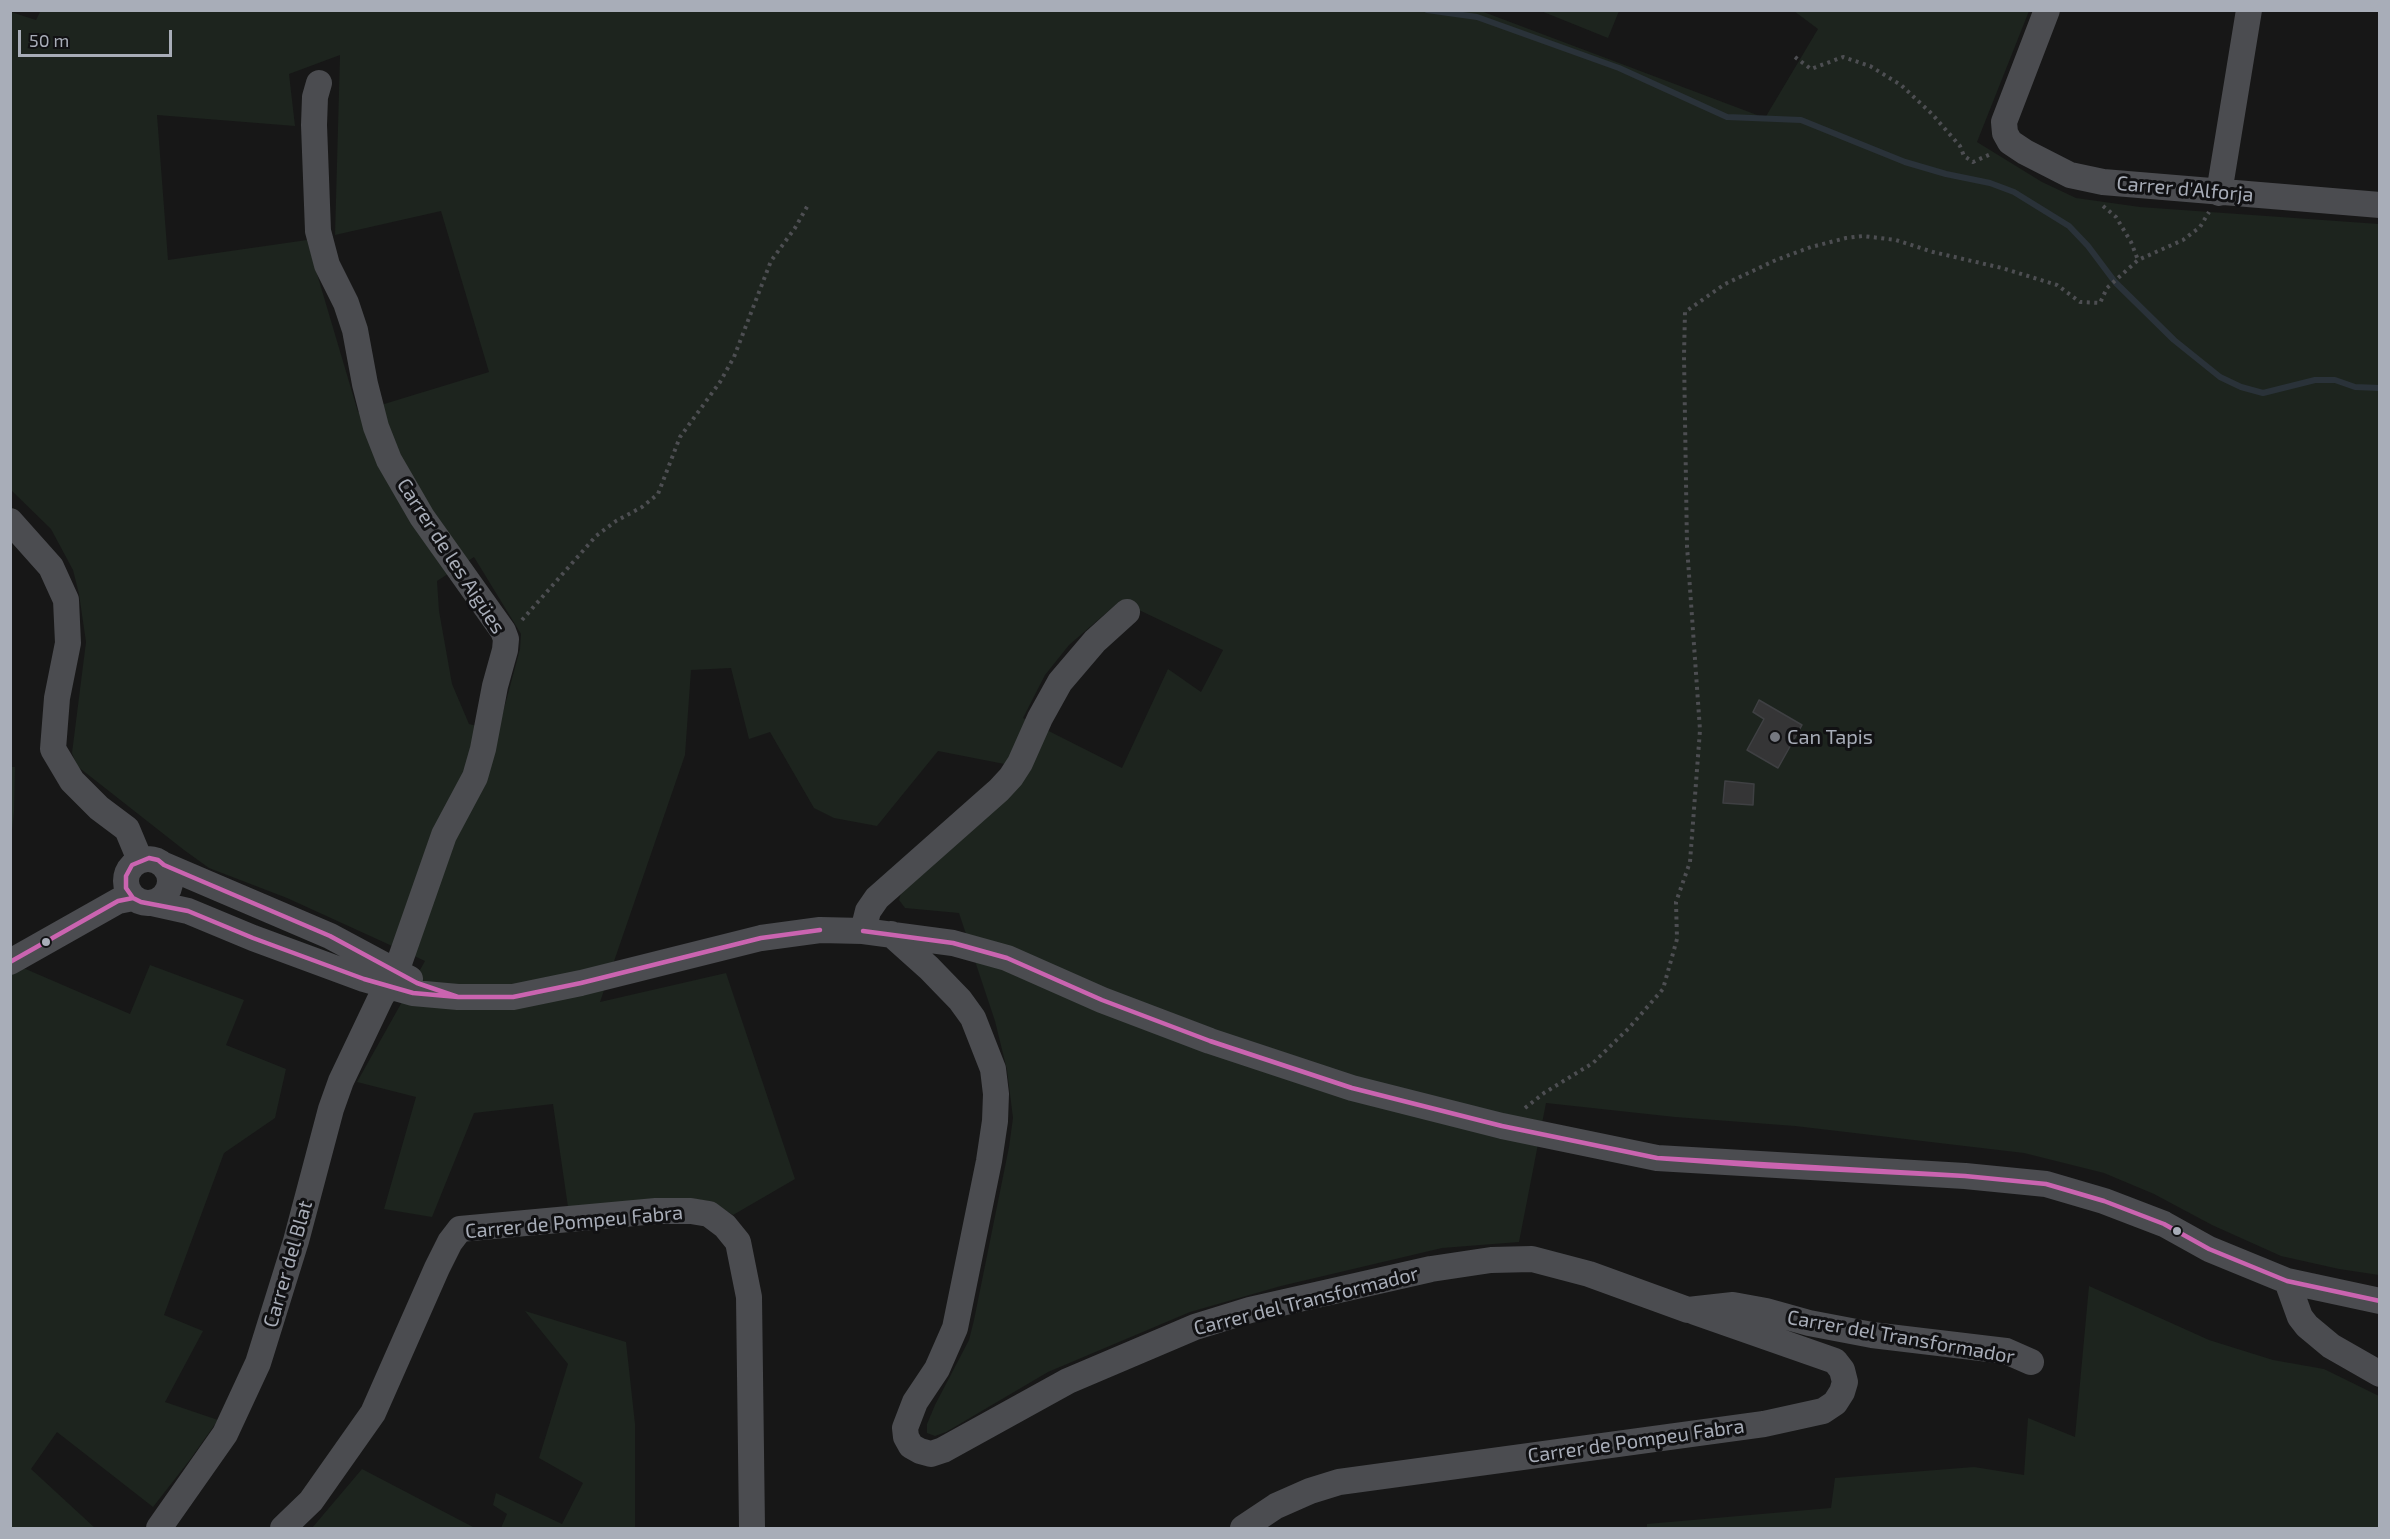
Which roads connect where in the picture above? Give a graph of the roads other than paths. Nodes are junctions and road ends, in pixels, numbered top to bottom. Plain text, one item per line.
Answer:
1 (2047, 10) edge
2 (2249, 10) edge
3 (319, 83) dead end
4 (2219, 193) junction
5 (2379, 205) edge
6 (10, 521) edge
7 (1128, 612) dead end
8 (152, 862) junction
9 (143, 901) junction
10 (863, 931) junction
11 (891, 934) junction
12 (10, 962) edge
13 (392, 979) junction
14 (2287, 1281) junction
15 (2379, 1301) edge
16 (1688, 1310) junction
17 (2031, 1362) dead end
18 (2379, 1374) edge
19 (159, 1528) edge
20 (283, 1528) edge
21 (752, 1528) edge
22 (1243, 1528) edge

1 - 4 street, Carrer d'Alforja
2 - 4 street
3 - 13 street, Carrer de les Aigües
4 - 5 street, Carrer d'Alforja
6 - 8 street
7 - 10 street
8 - 9 street
8 - 9 street
8 - 13 street
9 - 12 street
9 - 13 street
10 - 11 street
10 - 13 street
11 - 14 street
11 - 16 street, Carrer del Transformador
13 - 19 street, Carrer del Blat
14 - 15 street
14 - 18 street
16 - 17 street, Carrer del Transformador
16 - 22 street, Carrer de Pompeu Fabra
20 - 21 street, Carrer de Pompeu Fabra

